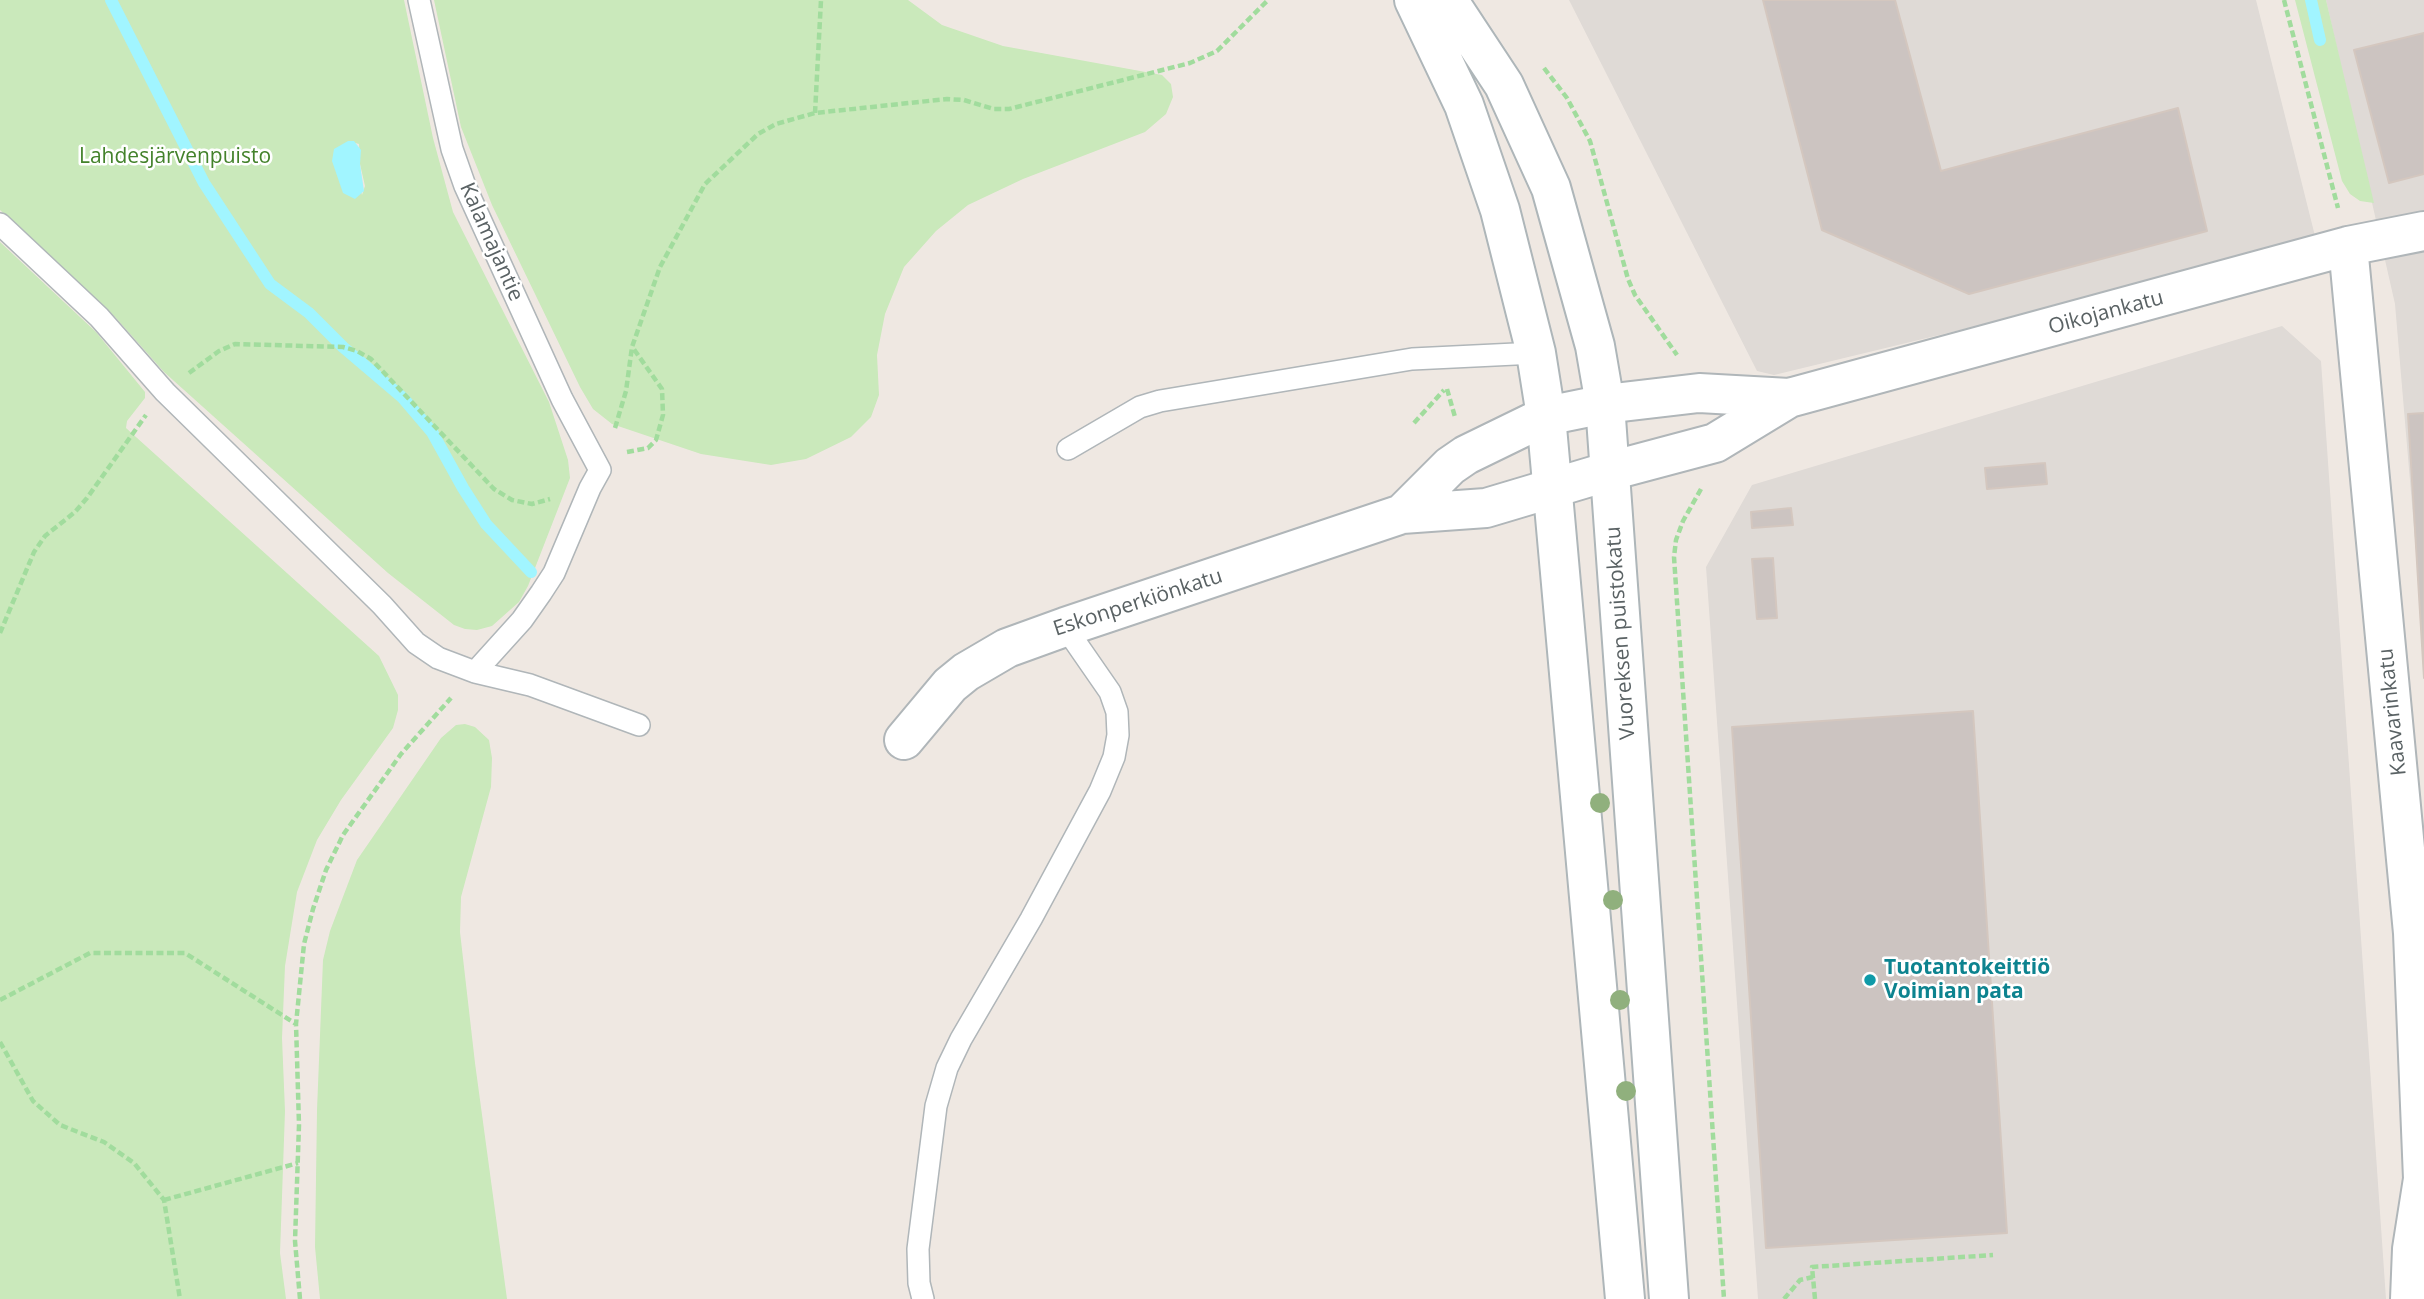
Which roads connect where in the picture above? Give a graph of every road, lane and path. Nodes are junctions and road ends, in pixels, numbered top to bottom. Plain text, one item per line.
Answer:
1 (419, 0) edge
2 (821, 0) edge
3 (1268, 0) edge
4 (1415, 0) edge
5 (1448, 0) edge
6 (2284, 0) edge
7 (815, 113) junction
8 (0, 224) edge
9 (2424, 231) edge
10 (2348, 246) junction
11 (632, 347) junction
12 (1536, 354) junction
13 (166, 392) junction
14 (1789, 398) junction
15 (1605, 404) junction
16 (1546, 416) junction
17 (1068, 449) dead end
18 (1609, 471) junction
19 (595, 479) junction
20 (1552, 488) junction
21 (1402, 514) junction
22 (1065, 627) junction
23 (0, 633) edge
24 (475, 672) junction
25 (639, 725) dead end
26 (904, 740) dead end
27 (0, 1000) edge
28 (296, 1024) junction
29 (0, 1042) edge
30 (298, 1163) junction
31 (2424, 1180) edge
32 (164, 1200) junction
33 (1993, 1255) dead end
34 (1813, 1278) junction
35 (180, 1299) edge
36 (300, 1299) edge
37 (923, 1299) edge
38 (1625, 1299) edge
39 (1670, 1299) edge
40 (1784, 1299) edge
41 (1815, 1299) edge
42 (2410, 1299) edge

1 - 19 lane, Kalamajantie
2 - 7 path
3 - 7 path
4 - 12 street
5 - 15 street, Vuoreksen puistokatu
6 - 10 path
7 - 11 path
8 - 13 lane
9 - 10 street, Oikojankatu
10 - 14 street, Oikojankatu
10 - 31 street, Kaavarinkatu
11 - 19 path
11 - 19 path
12 - 16 street
12 - 17 lane
13 - 19 path
13 - 23 path
13 - 24 lane
14 - 15 street, Oikojankatu
14 - 18 street, Oikojankatu
15 - 16 street, Oikojankatu
15 - 18 street, Vuoreksen puistokatu
16 - 20 street
16 - 21 street, Eskonperkiönkatu
18 - 20 street, Oikojankatu
18 - 39 street, Vuoreksen puistokatu
19 - 24 lane
20 - 21 street, Eskonperkiönkatu
20 - 38 street
21 - 22 street, Eskonperkiönkatu
22 - 26 street, Eskonperkiönkatu
22 - 37 lane
24 - 25 lane
24 - 28 path
27 - 28 path
28 - 30 path
29 - 32 path
30 - 32 path
30 - 36 path
31 - 42 street, Kaavarinkatu
32 - 35 path
33 - 34 path
34 - 40 path
34 - 41 path

